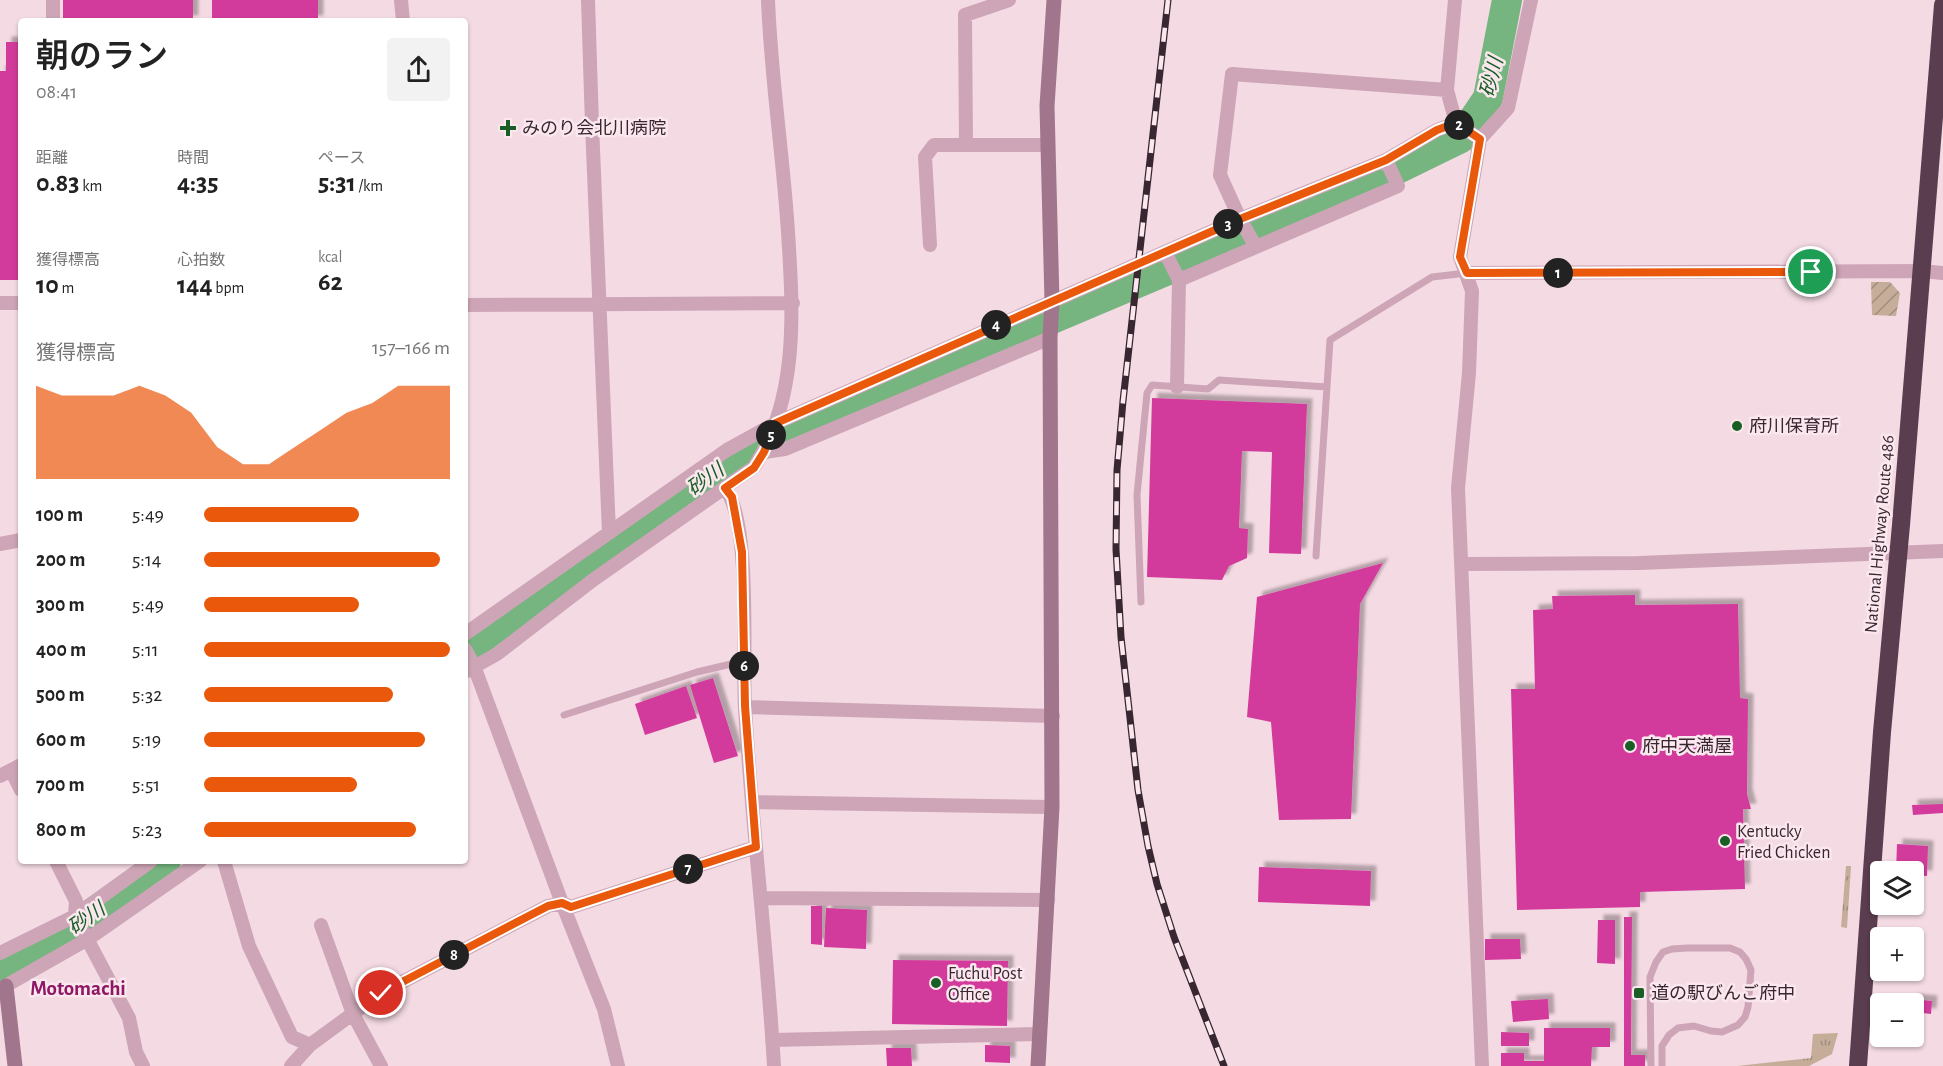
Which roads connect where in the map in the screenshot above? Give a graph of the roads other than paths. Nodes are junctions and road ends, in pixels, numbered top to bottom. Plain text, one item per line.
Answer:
1 (53, 0) edge
2 (402, 0) edge
3 (588, 0) edge
4 (768, 0) edge
5 (1009, 0) edge
6 (1046, 0) edge
7 (1054, 0) edge
8 (1455, 0) edge
9 (1531, 0) edge
10 (1943, 5) edge
11 (53, 18) edge
12 (403, 18) edge
13 (1447, 90) junction
14 (1456, 123) junction
15 (1480, 139) junction
16 (966, 145) junction
17 (1048, 145) junction
18 (1386, 160) junction
19 (1240, 219) junction
20 (930, 245) dead end
21 (1256, 247) junction
22 (1165, 252) junction
23 (1921, 271) junction
24 (1467, 273) junction
25 (1943, 273) edge
26 (1179, 280) junction
27 (1052, 301) junction
28 (0, 303) edge
29 (18, 303) edge
30 (793, 303) junction
31 (468, 305) edge
32 (600, 306) junction
33 (1050, 338) junction
34 (1177, 387) junction
35 (1327, 387) junction
36 (776, 423) junction
37 (764, 452) junction
38 (725, 488) junction
39 (609, 533) junction
40 (18, 541) edge
41 (0, 544) edge
42 (1943, 550) edge
43 (1897, 553) junction
44 (1316, 556) dead end
45 (1462, 564) junction
46 (1141, 602) dead end
47 (468, 632) edge
48 (744, 661) junction
49 (470, 669) edge
50 (745, 706) junction
51 (564, 715) dead end
52 (1053, 716) junction
53 (11, 770) edge
54 (18, 784) edge
55 (753, 802) junction
56 (1052, 807) junction
57 (756, 847) junction
58 (58, 864) edge
59 (147, 864) edge
60 (196, 864) edge
61 (225, 864) edge
62 (761, 898) junction
63 (1048, 900) junction
64 (562, 903) junction
65 (75, 916) junction
66 (321, 925) dead end
67 (88, 939) junction
68 (0, 953) edge
69 (3, 987) edge
70 (353, 1014) junction
71 (1040, 1034) junction
72 (772, 1040) junction
73 (310, 1045) junction
74 (15, 1066) edge
75 (143, 1066) edge
76 (291, 1066) edge
77 (381, 1066) edge
78 (618, 1066) edge
79 (774, 1066) edge
80 (1038, 1066) edge
81 (1482, 1066) edge
82 (1651, 1066) edge
83 (1662, 1066) edge
84 (1858, 1066) edge

1 - 11 street
2 - 12 street
3 - 32 street
4 - 30 street
5 - 16 street
6 - 7 street
7 - 17 street
8 - 13 street
9 - 15 street
10 - 23 highway, National Highway Route 486
13 - 14 street
13 - 19 street
14 - 15 street
14 - 18 street
15 - 24 street
16 - 17 street
16 - 20 street
17 - 27 street
18 - 19 street
18 - 21 street
19 - 21 street
19 - 22 street
21 - 26 street
22 - 26 street
22 - 27 street
23 - 24 street
23 - 25 street
23 - 43 highway, National Highway Route 486
24 - 35 lane
24 - 45 street
26 - 34 street
27 - 33 street
27 - 36 street
28 - 29 street
30 - 32 street
30 - 36 street
31 - 32 street
32 - 39 street
33 - 37 street
33 - 52 street
34 - 35 lane
34 - 46 lane
35 - 44 lane
36 - 37 street
36 - 39 street
37 - 38 street
38 - 48 street
38 - 49 street
39 - 47 street
40 - 41 street
42 - 43 street
43 - 45 street
43 - 84 highway, National Highway Route 486
45 - 81 street
48 - 50 street
48 - 51 lane
49 - 64 street
50 - 52 street
50 - 55 street
52 - 56 street
53 - 54 street
55 - 56 street
55 - 57 street
56 - 63 street
57 - 62 street
57 - 64 street
58 - 65 street
59 - 65 street
60 - 67 street
61 - 73 street
62 - 63 street
62 - 72 street
63 - 71 street
64 - 70 street
64 - 78 street
65 - 67 street
65 - 68 street
66 - 70 street
67 - 69 street
67 - 75 street
69 - 74 street
70 - 73 street
70 - 77 street
71 - 72 street
71 - 80 street
72 - 79 street
73 - 76 street
82 - 83 lane

